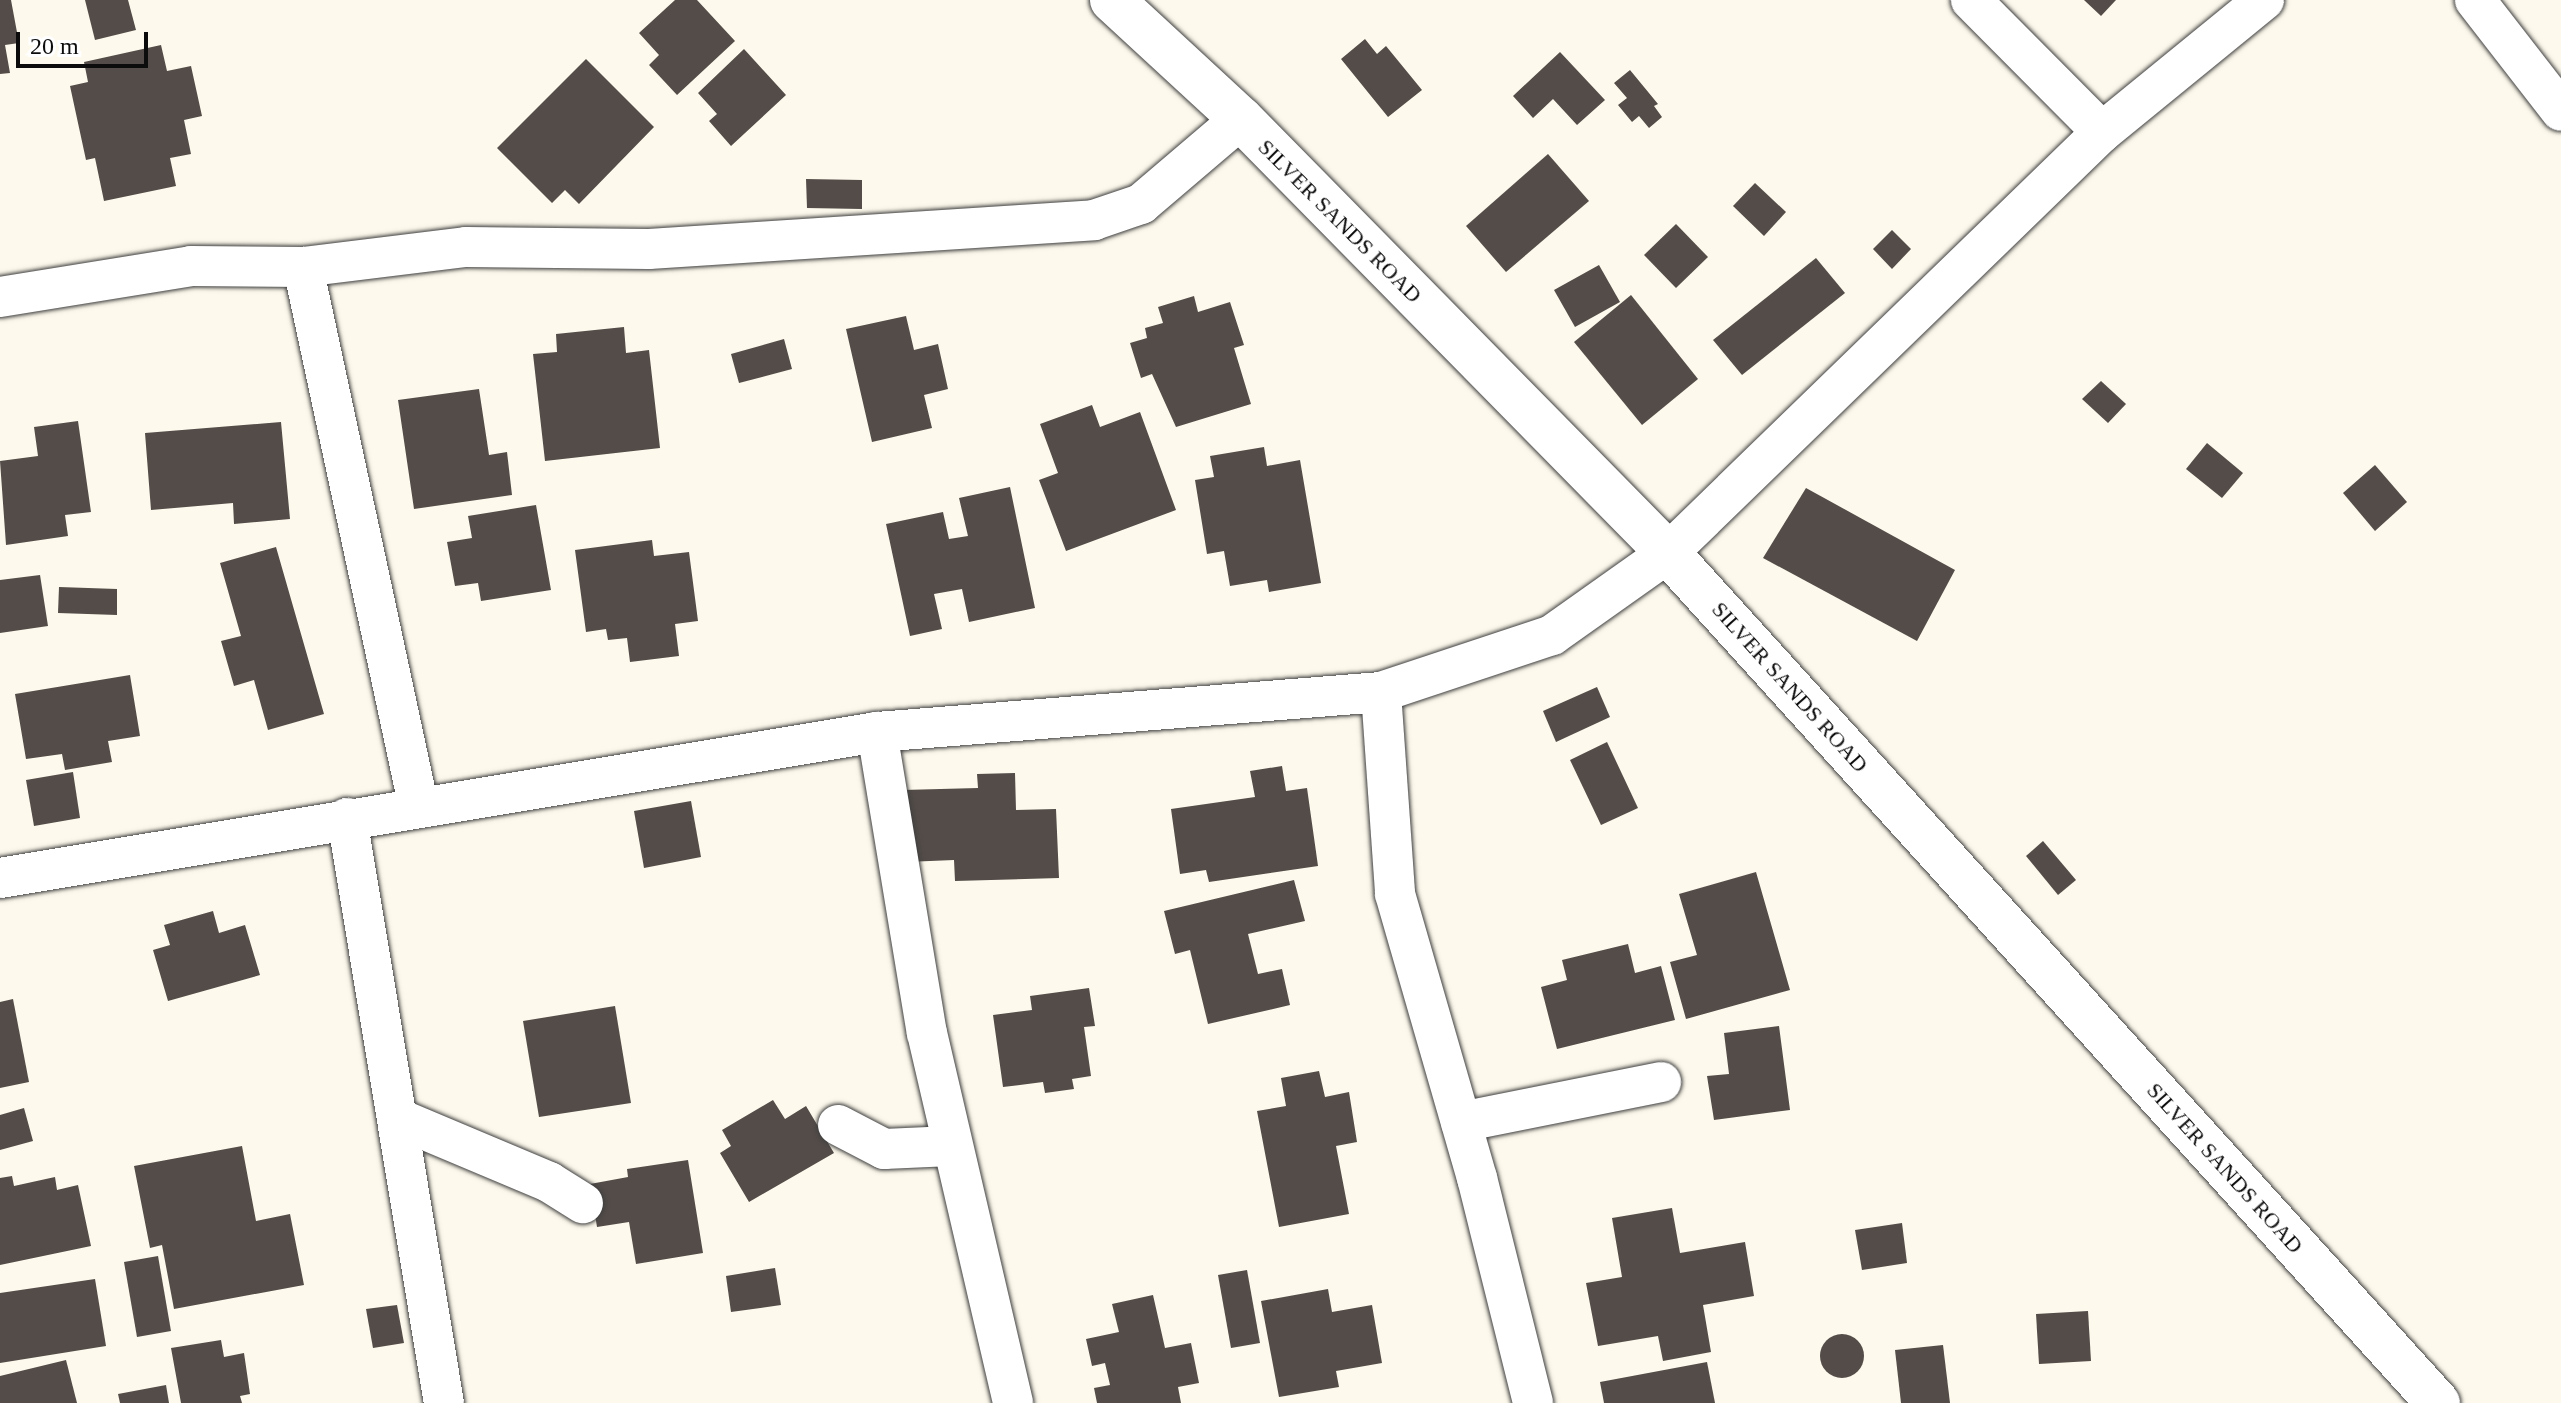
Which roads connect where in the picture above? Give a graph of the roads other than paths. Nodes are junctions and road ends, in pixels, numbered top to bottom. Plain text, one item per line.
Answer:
1 (1112, 0) edge
2 (1971, 0) edge
3 (2264, 0) edge
4 (2475, 0) edge
5 (2561, 111) edge
6 (1241, 119) junction
7 (2102, 132) junction
8 (303, 267) junction
9 (0, 297) edge
10 (1668, 553) junction
11 (1381, 692) junction
12 (877, 732) junction
13 (419, 808) junction
14 (347, 818) junction
15 (0, 878) edge
16 (1661, 1082) dead end
17 (397, 1118) junction
18 (1461, 1122) junction
19 (838, 1125) dead end
20 (951, 1146) junction
21 (583, 1203) dead end
22 (444, 1403) edge
23 (1013, 1403) edge
24 (1533, 1403) edge
25 (2438, 1403) edge

1 - 6 street, SILVER SANDS ROAD
2 - 7 street
3 - 7 street
4 - 5 street
6 - 8 street
6 - 10 street, SILVER SANDS ROAD
7 - 10 street
8 - 9 street
8 - 13 street
10 - 11 street
10 - 25 street, SILVER SANDS ROAD
11 - 12 street
11 - 18 street
12 - 13 street
12 - 20 street
13 - 14 street
14 - 15 street
14 - 17 street
16 - 18 street
17 - 21 street
17 - 22 street
18 - 24 street
19 - 20 street
20 - 23 street

